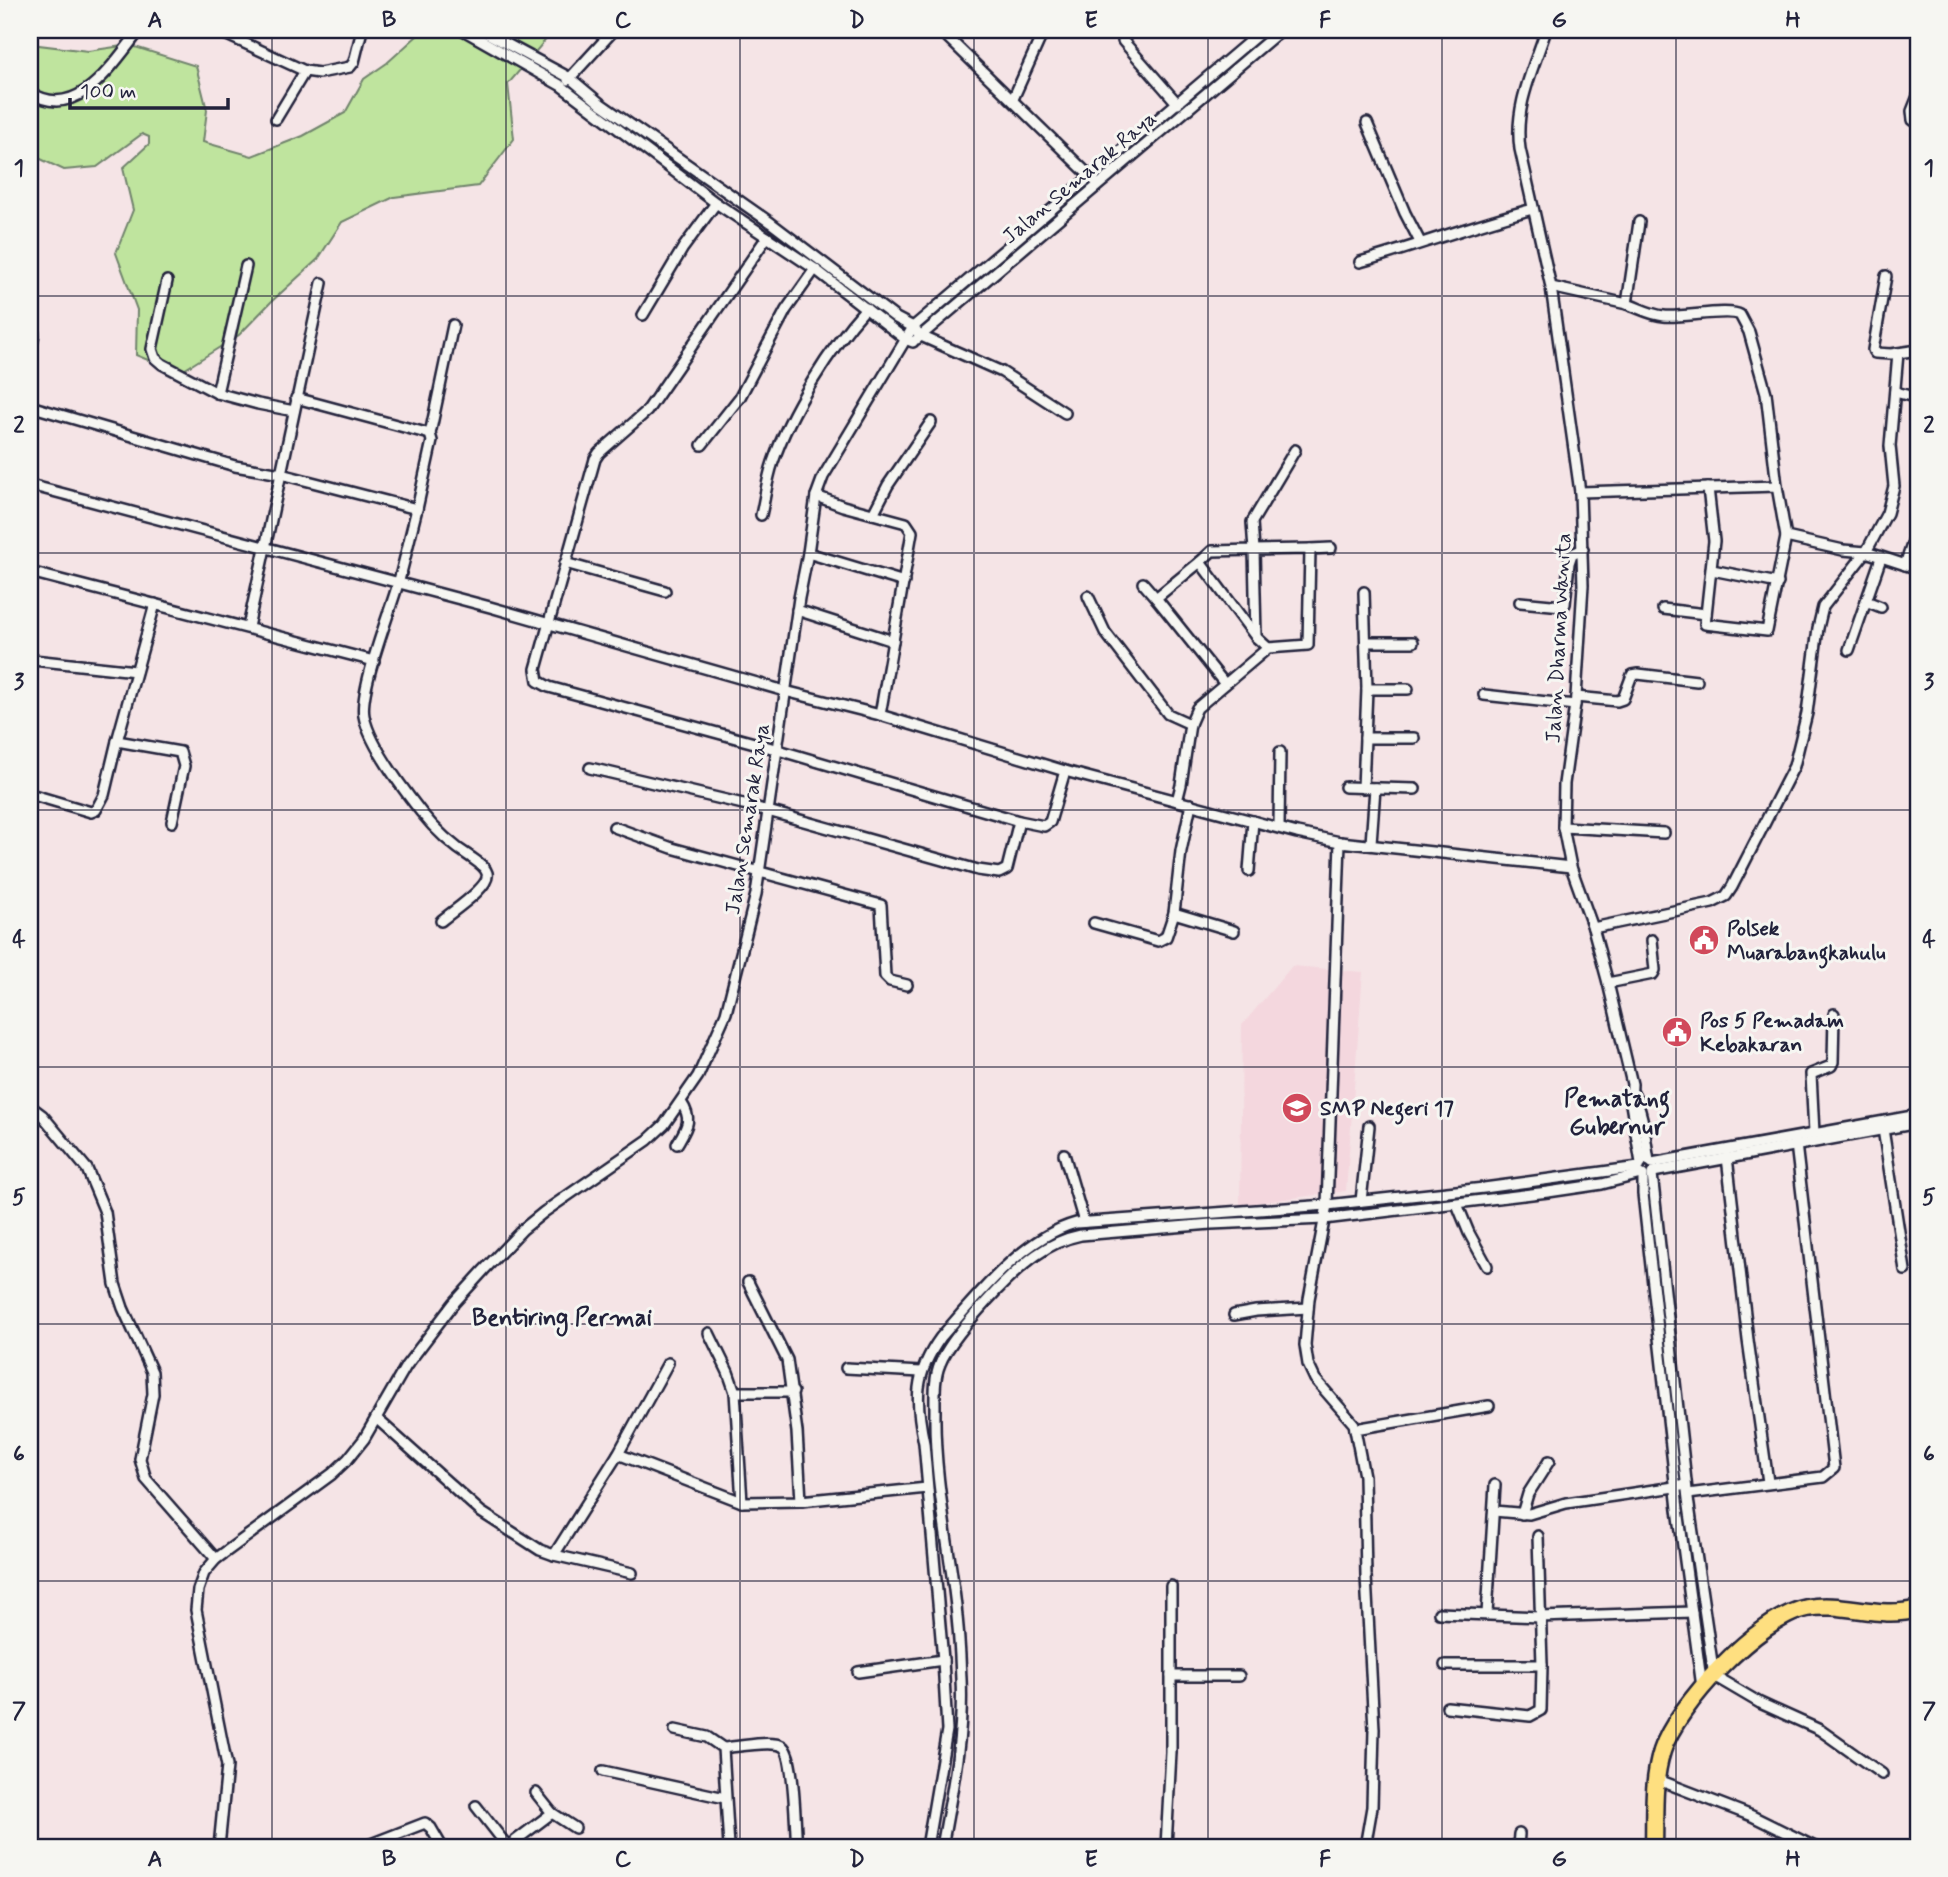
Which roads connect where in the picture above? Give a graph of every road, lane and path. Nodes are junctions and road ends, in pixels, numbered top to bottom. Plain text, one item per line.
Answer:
1 (140, 30) edge
2 (216, 30) edge
3 (362, 30) edge
4 (463, 30) edge
5 (481, 30) edge
6 (614, 30) edge
7 (940, 30) edge
8 (1044, 30) edge
9 (1124, 30) edge
10 (1263, 30) edge
11 (1281, 30) edge
12 (1546, 30) edge
13 (304, 71) junction
14 (570, 78) junction
15 (560, 85) junction
16 (30, 92) edge
17 (1918, 96) edge
18 (1013, 99) junction
19 (1178, 104) junction
20 (276, 119) dead end
21 (1367, 123) dead end
22 (1918, 123) edge
23 (1090, 177) junction
24 (1100, 182) junction
25 (716, 203) junction
26 (1533, 209) junction
27 (1639, 222) dead end
28 (767, 237) junction
29 (1018, 237) junction
30 (1420, 242) junction
31 (1027, 245) junction
32 (1360, 262) dead end
33 (246, 266) dead end
34 (815, 269) junction
35 (1886, 276) dead end
36 (167, 281) dead end
37 (322, 283) dead end
38 (1551, 286) junction
39 (1627, 304) junction
40 (866, 308) junction
41 (643, 315) dead end
42 (30, 325) edge
43 (453, 325) dead end
44 (913, 327) junction
45 (913, 339) junction
46 (1918, 349) edge
47 (30, 351) edge
48 (1898, 353) junction
49 (1895, 392) junction
50 (217, 393) junction
51 (296, 398) junction
52 (1918, 398) edge
53 (30, 407) edge
54 (294, 411) junction
55 (1065, 413) dead end
56 (931, 422) dead end
57 (430, 434) junction
58 (702, 445) dead end
59 (1295, 450) dead end
60 (281, 474) junction
61 (30, 485) edge
62 (1777, 486) junction
63 (1708, 488) junction
64 (1580, 492) junction
65 (816, 496) junction
66 (417, 509) junction
67 (873, 514) junction
68 (761, 515) dead end
69 (1918, 527) edge
70 (1786, 537) junction
71 (264, 548) junction
72 (1331, 548) dead end
73 (1310, 549) junction
74 (1254, 550) junction
75 (1583, 550) junction
76 (1866, 552) junction
77 (808, 553) junction
78 (1881, 558) junction
79 (1200, 562) junction
80 (565, 563) junction
81 (1905, 565) junction
82 (1918, 569) edge
83 (1712, 570) junction
84 (30, 572) edge
85 (399, 582) junction
86 (904, 582) junction
87 (1143, 583) dead end
88 (1777, 583) junction
89 (664, 591) dead end
90 (1364, 592) dead end
91 (1088, 596) dead end
92 (1156, 598) junction
93 (1866, 601) junction
94 (1520, 602) dead end
95 (155, 604) junction
96 (1881, 607) dead end
97 (1662, 608) dead end
98 (797, 610) junction
99 (1706, 614) junction
100 (550, 624) junction
101 (248, 627) junction
102 (1256, 637) junction
103 (893, 641) junction
104 (1366, 642) junction
105 (1413, 642) dead end
106 (1268, 648) junction
107 (1849, 650) dead end
108 (33, 660) dead end
109 (374, 661) junction
110 (136, 671) junction
111 (1697, 681) dead end
112 (1225, 684) junction
113 (1367, 689) junction
114 (1408, 689) dead end
115 (785, 691) junction
116 (1484, 695) dead end
117 (1576, 701) junction
118 (880, 715) junction
119 (1190, 724) junction
120 (1365, 738) junction
121 (1414, 738) dead end
122 (117, 741) junction
123 (776, 750) junction
124 (1280, 752) dead end
125 (590, 768) dead end
126 (1065, 771) junction
127 (1345, 787) dead end
128 (1363, 788) junction
129 (1375, 788) junction
130 (1415, 789) dead end
131 (30, 794) edge
132 (1183, 802) junction
133 (768, 812) junction
134 (1019, 821) junction
135 (1253, 821) junction
136 (172, 822) dead end
137 (614, 827) dead end
138 (1279, 827) junction
139 (1563, 827) junction
140 (1664, 834) dead end
141 (1340, 842) junction
142 (1371, 843) junction
143 (1571, 867) junction
144 (760, 871) junction
145 (1250, 871) dead end
146 (1174, 913) junction
147 (440, 921) dead end
148 (1094, 923) dead end
149 (1593, 928) junction
150 (1234, 931) dead end
151 (1652, 940) dead end
152 (1608, 984) junction
153 (906, 985) dead end
154 (1834, 1014) dead end
155 (681, 1102) junction
156 (30, 1106) edge
157 (1918, 1115) edge
158 (1918, 1123) edge
159 (1369, 1126) dead end
160 (1883, 1129) junction
161 (1814, 1133) junction
162 (677, 1144) dead end
163 (1796, 1144) junction
164 (1064, 1154) dead end
165 (1727, 1157) junction
166 (1646, 1169) junction
167 (1361, 1201) junction
168 (1457, 1204) junction
169 (1327, 1205) junction
170 (1324, 1219) junction
171 (1084, 1222) junction
172 (1487, 1266) dead end
173 (1905, 1270) dead end
174 (748, 1282) dead end
175 (1308, 1308) junction
176 (1234, 1315) dead end
177 (709, 1333) dead end
178 (1666, 1346) junction
179 (932, 1350) junction
180 (945, 1353) junction
181 (668, 1363) dead end
182 (846, 1368) dead end
183 (921, 1372) junction
184 (735, 1392) junction
185 (793, 1392) junction
186 (1489, 1406) dead end
187 (376, 1418) junction
188 (1355, 1429) junction
189 (618, 1454) junction
190 (1549, 1461) dead end
191 (1768, 1482) junction
192 (1495, 1485) dead end
193 (1676, 1487) junction
194 (927, 1488) junction
195 (1687, 1489) junction
196 (801, 1501) junction
197 (742, 1502) junction
198 (1494, 1511) junction
199 (1522, 1514) junction
200 (1538, 1536) dead end
201 (554, 1555) junction
202 (216, 1559) junction
203 (632, 1573) dead end
204 (1171, 1586) dead end
205 (955, 1593) junction
206 (936, 1596) junction
207 (1918, 1609) edge
208 (1692, 1612) junction
209 (1439, 1613) dead end
210 (1488, 1614) junction
211 (1539, 1617) junction
212 (943, 1660) junction
213 (1445, 1665) dead end
214 (1542, 1665) junction
215 (858, 1672) dead end
216 (1171, 1676) junction
217 (1240, 1676) dead end
218 (1708, 1682) junction
219 (1447, 1707) dead end
220 (676, 1730) dead end
221 (723, 1748) junction
222 (603, 1771) dead end
223 (1882, 1774) dead end
224 (1656, 1779) junction
225 (536, 1793) dead end
226 (725, 1798) junction
227 (476, 1806) dead end
228 (552, 1813) junction
229 (575, 1828) dead end
230 (1519, 1834) dead end
231 (219, 1847) edge
232 (363, 1847) edge
233 (442, 1847) edge
234 (508, 1847) edge
235 (729, 1847) edge
236 (797, 1847) edge
237 (927, 1847) edge
238 (942, 1847) edge
239 (1166, 1847) edge
240 (1365, 1847) edge
241 (1518, 1847) edge
242 (1654, 1847) edge
243 (1815, 1847) edge

1 - 16 street
2 - 13 street
3 - 13 street
4 - 15 street
5 - 14 street
6 - 14 street
7 - 18 street
8 - 18 street
9 - 19 street
10 - 19 street, Jalan Semarak Raya
11 - 24 street, Jalan Semarak Raya
12 - 26 street, Jalan Dharma Wanita
13 - 20 street
14 - 15 street
14 - 44 street
15 - 25 street
17 - 22 street
18 - 23 street
19 - 23 street, Jalan Semarak Raya
21 - 30 street
23 - 24 street
23 - 29 street, Jalan Semarak Raya
24 - 31 street, Jalan Semarak Raya
25 - 28 street
25 - 41 street
26 - 30 street
26 - 38 street, Jalan Dharma Wanita
27 - 39 street
28 - 34 street
28 - 80 street
29 - 31 street
29 - 44 street, Jalan Semarak Raya
30 - 32 street
31 - 45 street, Jalan Semarak Raya
33 - 50 street
34 - 40 street
34 - 58 street
35 - 48 street
36 - 50 street
37 - 51 street
38 - 39 street
38 - 64 street, Jalan Dharma Wanita
39 - 62 street
40 - 45 street
40 - 68 street
42 - 47 street
43 - 57 street
44 - 45 street
45 - 55 street
45 - 65 street, Jalan Semarak Raya
46 - 48 street
48 - 49 street
49 - 52 street
49 - 76 street
50 - 54 street
51 - 54 street
51 - 57 street
53 - 60 street
54 - 60 street
56 - 67 street
57 - 66 street
59 - 74 street
60 - 66 street
60 - 71 street
61 - 71 street
62 - 63 street
62 - 70 street
63 - 64 street
63 - 83 street
64 - 75 street, Jalan Dharma Wanita
65 - 67 street
65 - 77 street, Jalan Semarak Raya
66 - 85 street
67 - 86 street
69 - 81 street
70 - 76 street
70 - 88 street
71 - 85 street
71 - 101 street
72 - 73 street
73 - 74 street
73 - 106 street
74 - 79 street
74 - 102 street
75 - 94 street
75 - 117 street, Jalan Dharma Wanita
76 - 78 street
76 - 149 street
77 - 86 street
77 - 98 street, Jalan Semarak Raya
78 - 81 street
78 - 93 street
79 - 92 street
79 - 102 street
80 - 89 street
80 - 100 street
81 - 82 street
83 - 88 street
83 - 99 street
84 - 95 street
85 - 100 street
85 - 109 street
86 - 103 street
87 - 92 street
88 - 99 street
90 - 104 street
91 - 119 street
92 - 112 street
93 - 96 street
93 - 107 street
95 - 101 street
95 - 110 street
97 - 99 street
98 - 103 street
98 - 115 street, Jalan Semarak Raya
100 - 115 street
100 - 123 street
101 - 109 street
102 - 106 street
103 - 118 street
104 - 105 street
104 - 113 street
106 - 112 street
108 - 110 street
109 - 147 street
110 - 122 street
111 - 117 street
112 - 119 street
113 - 114 street
113 - 120 street
115 - 118 street
115 - 123 street, Jalan Semarak Raya
116 - 117 street
117 - 139 street, Jalan Dharma Wanita
118 - 126 street
119 - 132 street
120 - 121 street
120 - 128 street
122 - 131 street
122 - 136 street
123 - 133 street, Jalan Semarak Raya
123 - 134 street
124 - 138 street
125 - 133 street
126 - 132 street
126 - 134 street
127 - 128 street
128 - 129 street
129 - 130 street
129 - 142 street
132 - 135 street
132 - 146 street
133 - 134 street
133 - 144 street, Jalan Semarak Raya
135 - 138 street
135 - 145 street
137 - 144 street
138 - 141 street
139 - 140 street
139 - 143 street, Jalan Dharma Wanita
141 - 142 street
141 - 169 street
142 - 143 street
143 - 149 street, Jalan Dharma Wanita
144 - 153 street
144 - 155 street, Jalan Semarak Raya
146 - 148 street
146 - 150 street
149 - 152 street, Jalan Dharma Wanita
151 - 152 street
152 - 166 street, Jalan Dharma Wanita
154 - 161 street
155 - 162 street
155 - 187 street, Jalan Semarak Raya
156 - 202 street
157 - 161 street
158 - 160 street
159 - 167 street
160 - 163 street
160 - 173 street
161 - 166 street
163 - 165 street
163 - 191 street
164 - 171 street
165 - 166 street
165 - 191 street
166 - 167 street
166 - 168 street
166 - 178 street, Jalan Dharma Wanita
167 - 169 street
168 - 170 street
168 - 172 street
169 - 170 street
169 - 171 street
170 - 175 street
170 - 180 street
171 - 179 street
174 - 185 street
175 - 176 street
175 - 188 street
177 - 184 street
178 - 193 street
178 - 195 street
179 - 180 street
179 - 183 street
180 - 205 street
181 - 189 street
182 - 183 street
183 - 194 street
184 - 185 street
184 - 197 street
185 - 196 street
186 - 188 street
187 - 201 street
187 - 202 street, Jalan Semarak Raya
188 - 240 street
189 - 197 street
189 - 201 street
190 - 199 street
191 - 195 street
192 - 198 street
193 - 195 street
193 - 199 street
193 - 208 street
194 - 196 street
194 - 206 street
195 - 218 street
196 - 197 street
198 - 199 street
198 - 210 street
200 - 211 street
201 - 203 street
202 - 231 street, Jalan Semarak Raya
204 - 216 street
205 - 206 street
205 - 238 street
206 - 212 street
207 - 218 highway
208 - 211 street
208 - 218 street
209 - 210 street
210 - 211 street
211 - 214 street
212 - 215 street
212 - 237 street
213 - 214 street
214 - 219 street
216 - 217 street
216 - 239 street
218 - 223 street
218 - 224 highway
220 - 221 street
221 - 226 street
221 - 236 street
222 - 226 street
224 - 242 highway
224 - 243 street
225 - 228 street
226 - 235 street
227 - 234 street
228 - 229 street
228 - 234 street
230 - 241 street
232 - 233 street

